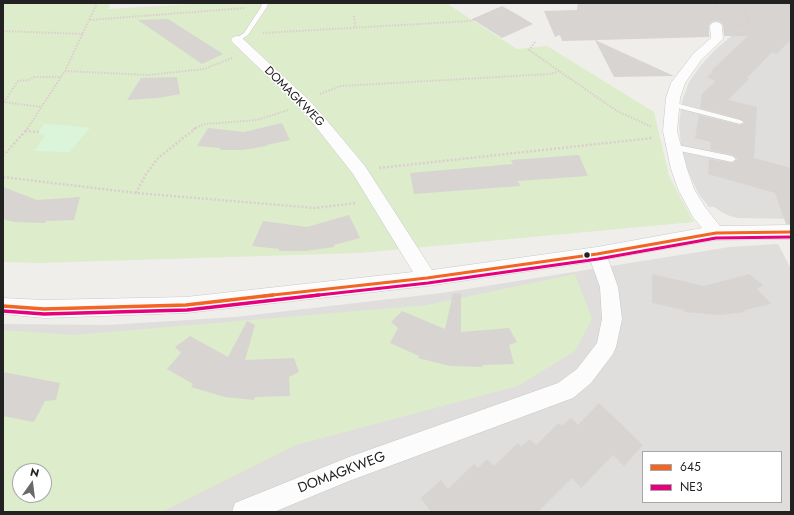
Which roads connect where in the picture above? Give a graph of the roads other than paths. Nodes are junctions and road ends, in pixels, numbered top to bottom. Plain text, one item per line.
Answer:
1 (265, 5) edge
2 (716, 30) road end
3 (243, 42) joint
4 (672, 104) junction
5 (740, 122) dead end
6 (672, 140) junction
7 (732, 159) dead end
8 (791, 232) edge
9 (716, 233) junction
10 (597, 254) junction
11 (427, 278) junction
12 (3, 306) edge
13 (244, 512) edge

1 - 3 lane
2 - 4 street
3 - 11 street, DOMAGKWEG
4 - 5 lane
4 - 6 street
6 - 7 lane
6 - 9 street
8 - 9 street
9 - 10 street
10 - 11 street
10 - 13 street, DOMAGKWEG
11 - 12 street

